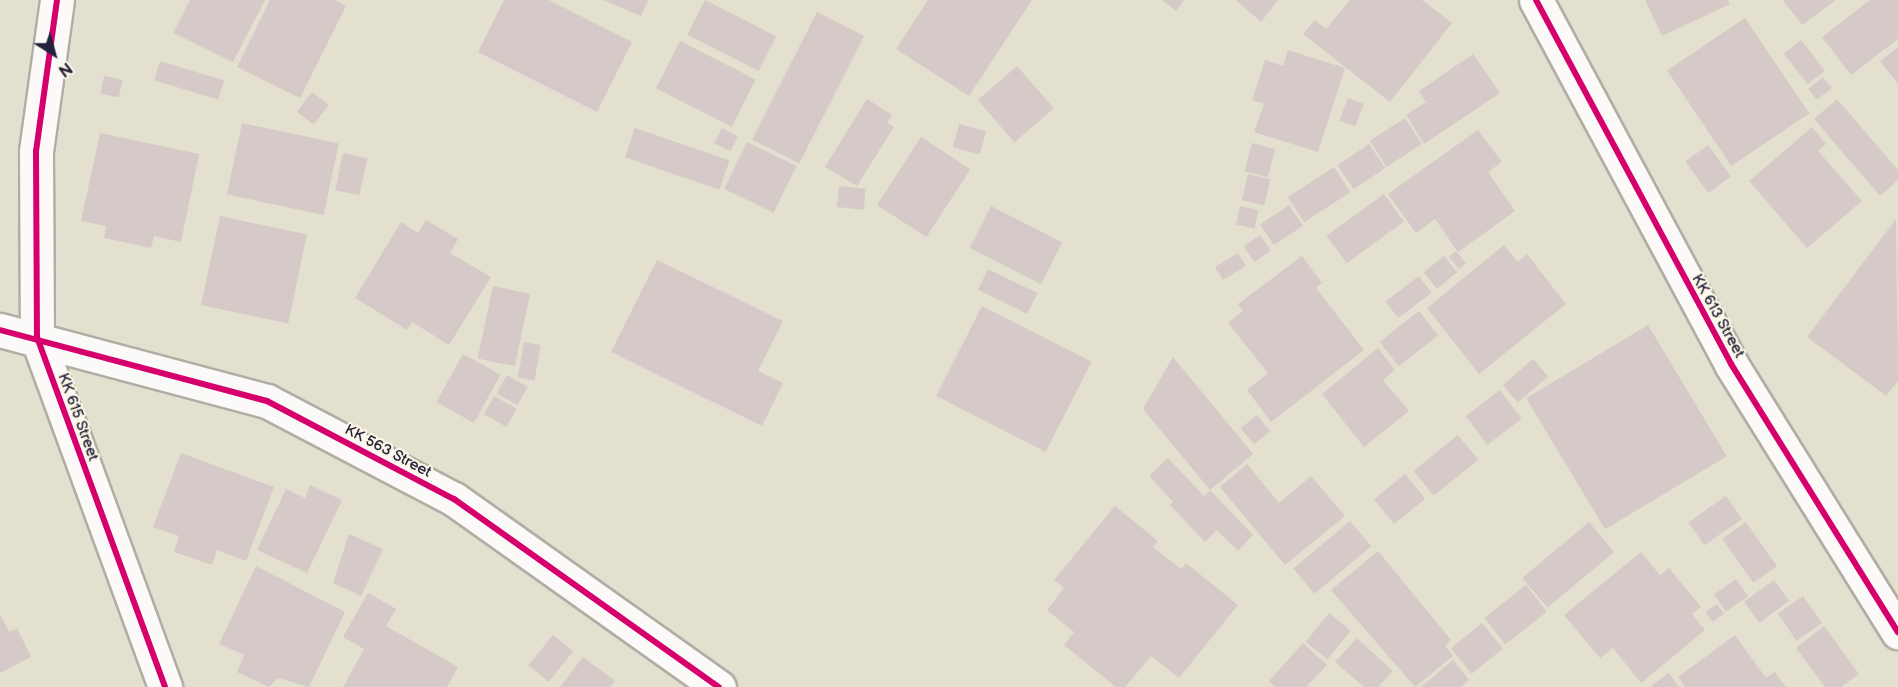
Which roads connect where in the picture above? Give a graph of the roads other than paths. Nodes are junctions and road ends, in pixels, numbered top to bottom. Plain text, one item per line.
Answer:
1 (57, 0) edge
2 (1536, 0) edge
3 (0, 330) edge
4 (36, 337) junction
5 (1898, 632) edge
6 (165, 687) edge
7 (719, 687) edge

1 - 4 street, KK 615 Street
2 - 5 street, KK 613 Street
3 - 4 street, KK 563 Street
4 - 6 street, KK 615 Street
4 - 7 street, KK 563 Street

